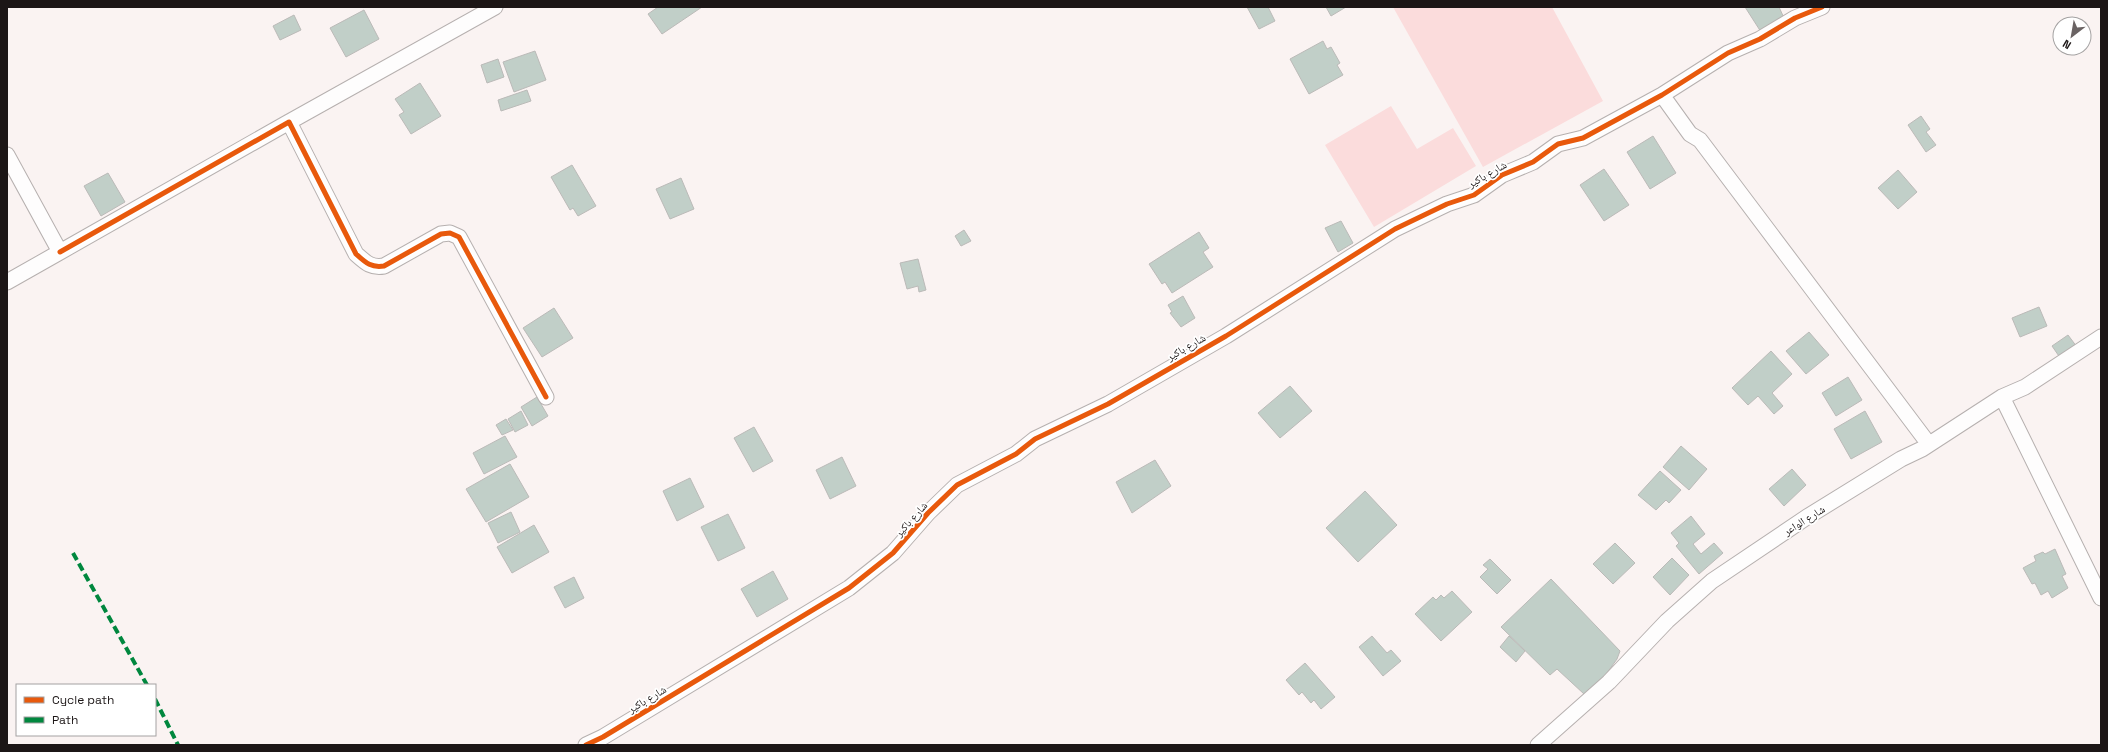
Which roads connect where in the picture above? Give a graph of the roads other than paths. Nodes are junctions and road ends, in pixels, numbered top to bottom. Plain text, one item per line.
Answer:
1 (495, 7) edge
2 (1822, 7) edge
3 (1664, 97) junction
4 (289, 122) junction
5 (7, 155) edge
6 (60, 252) junction
7 (7, 282) edge
8 (2101, 338) edge
9 (546, 397) dead end
10 (2004, 401) junction
11 (1928, 443) junction
12 (2101, 598) edge
13 (586, 745) edge
14 (1538, 745) edge

1 - 4 street
2 - 3 street, شارع باكير
3 - 11 street
3 - 13 street, شارع باكير
4 - 6 street
4 - 9 street
5 - 6 street
6 - 7 street
8 - 10 street, شارع الواعر
10 - 11 street, شارع الواعر
10 - 12 street
11 - 14 street, شارع الواعر

